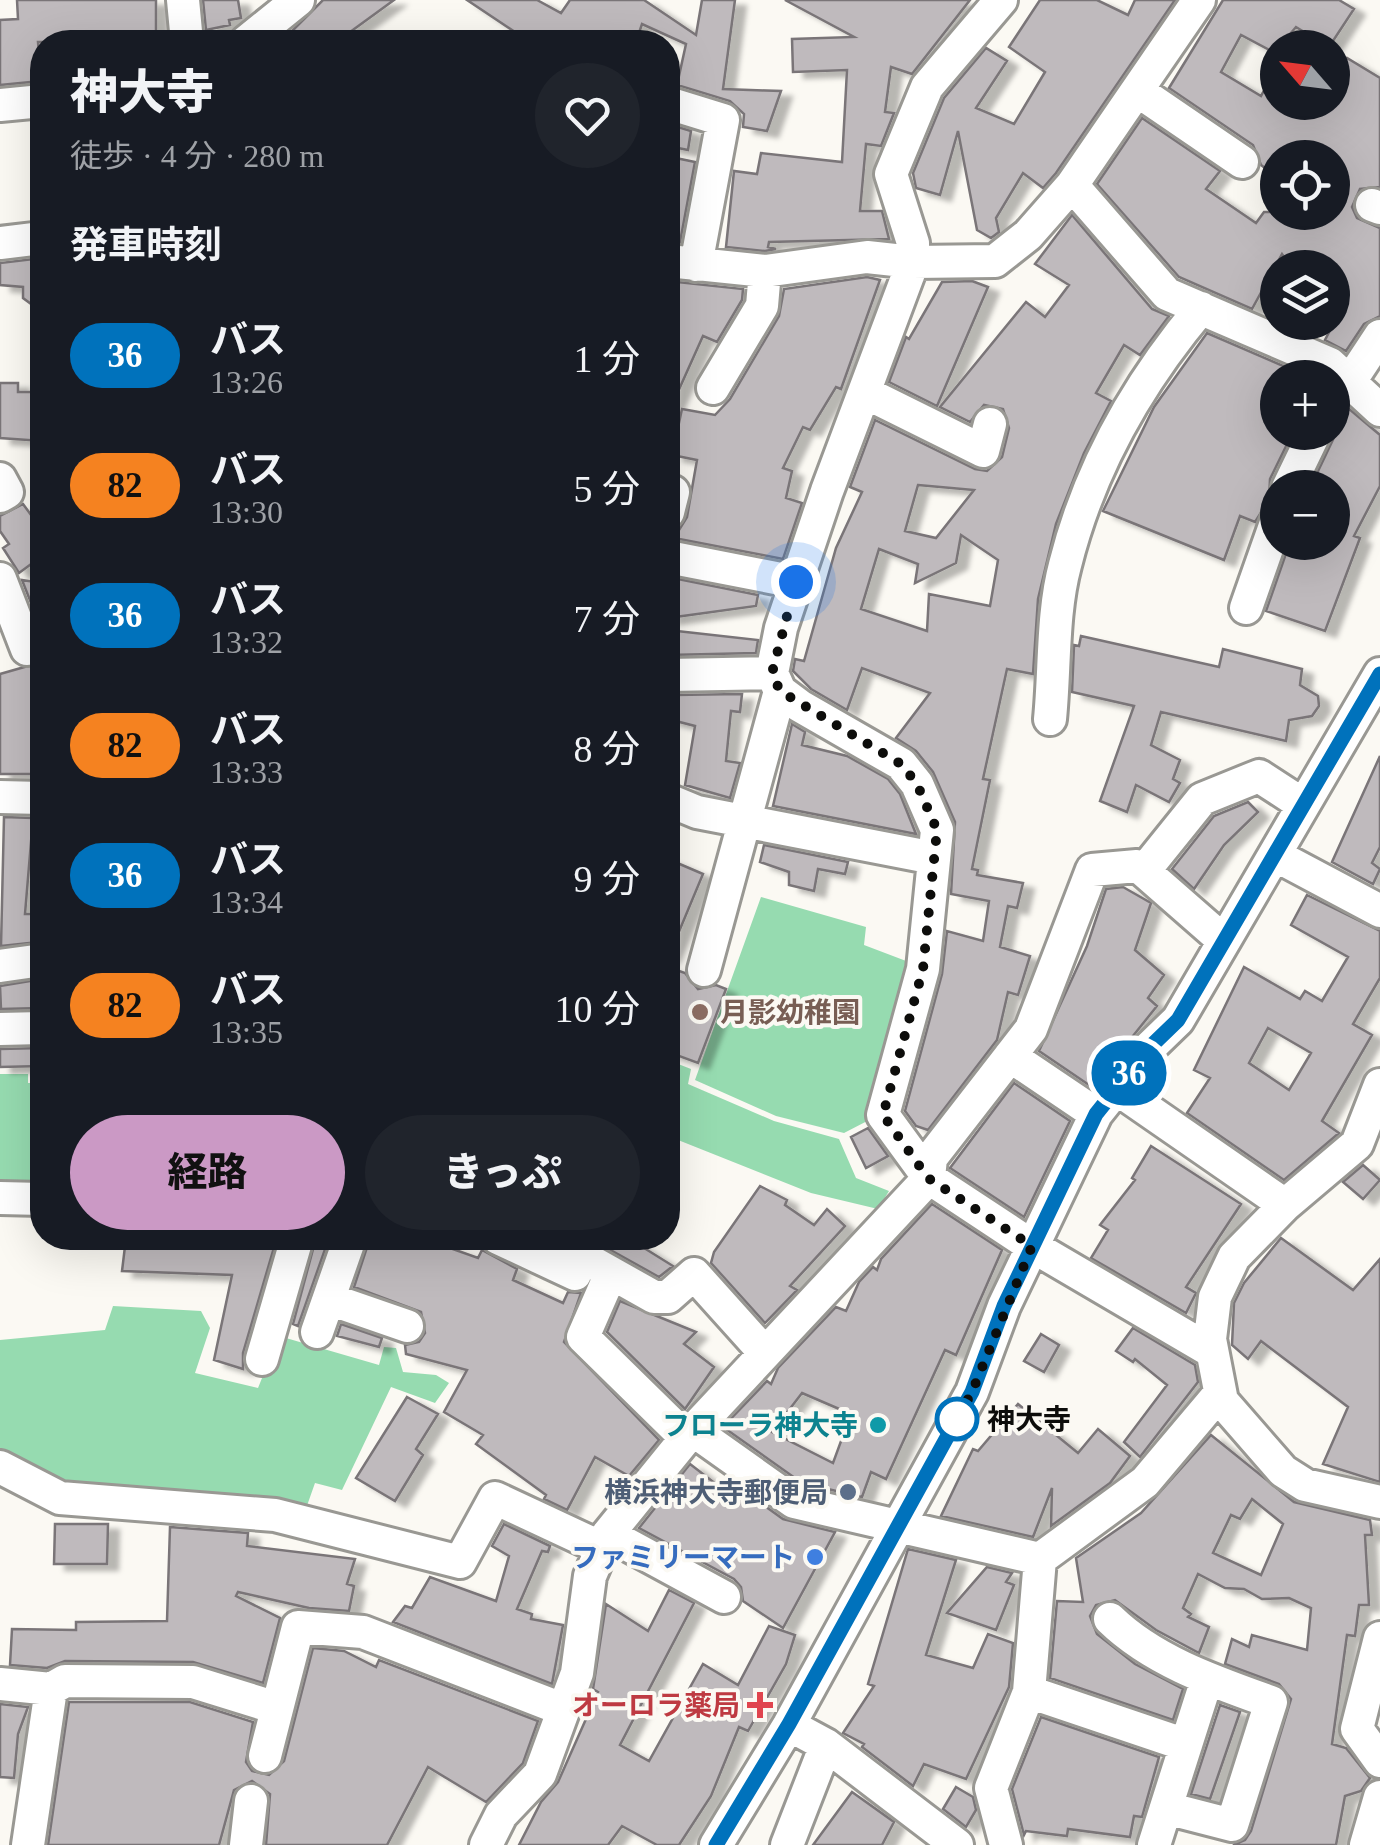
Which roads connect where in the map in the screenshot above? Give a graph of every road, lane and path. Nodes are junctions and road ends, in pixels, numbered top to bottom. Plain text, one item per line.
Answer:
1 (182, 0) edge
2 (298, 0) edge
3 (1001, 0) edge
4 (1199, 0) edge
5 (186, 30) edge
6 (261, 30) edge
7 (1138, 91) junction
8 (30, 102) edge
9 (0, 106) edge
10 (680, 107) edge
11 (1242, 162) dead end
12 (1072, 186) junction
13 (30, 240) edge
14 (0, 244) edge
15 (913, 262) junction
16 (682, 263) edge
17 (765, 270) junction
18 (1201, 308) junction
19 (1380, 336) edge
20 (1321, 360) edge
21 (1350, 374) edge
22 (713, 388) dead end
23 (1350, 391) edge
24 (866, 393) junction
25 (1380, 410) edge
26 (990, 424) dead end
27 (0, 480) edge
28 (0, 496) edge
29 (680, 560) edge
30 (1263, 560) edge
31 (0, 579) edge
32 (796, 582) junction
33 (1246, 608) dead end
34 (23, 648) edge
35 (1380, 674) edge
36 (680, 676) edge
37 (776, 682) junction
38 (1050, 719) dead end
39 (0, 798) edge
40 (30, 798) edge
41 (680, 803) edge
42 (1302, 804) junction
43 (746, 821) junction
44 (1275, 855) junction
45 (934, 858) junction
46 (1144, 871) junction
47 (1380, 911) edge
48 (1224, 941) junction
49 (30, 962) edge
50 (0, 966) edge
51 (704, 970) dead end
52 (30, 1028) edge
53 (0, 1029) edge
54 (1010, 1056) junction
55 (1380, 1085) edge
56 (1116, 1088) junction
57 (1096, 1114) junction
58 (1368, 1153) edge
59 (928, 1178) junction
60 (0, 1198) edge
61 (30, 1199) edge
62 (1285, 1204) junction
63 (1032, 1246) junction
64 (294, 1250) edge
65 (346, 1250) edge
66 (529, 1250) edge
67 (566, 1250) edge
68 (608, 1280) junction
69 (328, 1299) junction
70 (407, 1326) dead end
71 (317, 1332) dead end
72 (1211, 1351) junction
73 (765, 1353) junction
74 (262, 1358) dead end
75 (1220, 1393) junction
76 (690, 1435) junction
77 (0, 1467) edge
78 (1380, 1502) edge
79 (897, 1528) junction
80 (605, 1541) junction
81 (1040, 1559) junction
82 (724, 1597) dead end
83 (1110, 1620) dead end
84 (1380, 1638) edge
85 (1207, 1679) junction
86 (0, 1684) edge
87 (51, 1689) junction
88 (1029, 1692) junction
89 (277, 1708) junction
90 (562, 1710) junction
91 (789, 1724) junction
92 (826, 1744) junction
93 (1186, 1744) junction
94 (265, 1756) dead end
95 (1380, 1761) edge
96 (540, 1774) junction
97 (1380, 1798) edge
98 (251, 1801) dead end
99 (1166, 1808) junction
100 (28, 1845) edge
101 (246, 1845) edge
102 (486, 1845) edge
103 (506, 1845) edge
104 (716, 1845) edge
105 (787, 1845) edge
106 (957, 1845) edge
107 (1006, 1845) edge
108 (1154, 1845) edge
109 (1366, 1845) edge

1 - 5 street
2 - 6 street
3 - 15 street
4 - 7 street
7 - 11 street
7 - 12 street
8 - 9 street
10 - 16 street
12 - 15 street
12 - 18 street
13 - 14 street
15 - 17 street
15 - 24 street
16 - 17 street
17 - 22 street
18 - 20 street
18 - 38 street
19 - 21 street
23 - 25 street
24 - 26 street
24 - 32 street
27 - 28 street
29 - 32 street
30 - 33 street
31 - 34 street
32 - 37 street
35 - 42 street
36 - 37 street
37 - 43 street
37 - 45 street
39 - 40 street
41 - 43 street
42 - 44 street
42 - 46 street
43 - 45 street
43 - 51 street
44 - 47 street
44 - 48 street
45 - 59 street
46 - 48 street
46 - 54 street
48 - 56 street
49 - 50 street
52 - 53 street
54 - 57 street
54 - 59 street
55 - 58 street
56 - 57 street
56 - 62 street
57 - 63 street
58 - 62 street
59 - 63 street
59 - 73 street
60 - 61 street
62 - 72 street
63 - 72 street
63 - 79 street
64 - 74 street
65 - 69 street
66 - 68 street
67 - 68 street
68 - 73 street
68 - 76 street
69 - 70 street
69 - 71 street
72 - 75 street
73 - 76 street
75 - 78 street
75 - 81 street
76 - 79 street
76 - 80 street
77 - 80 street
79 - 81 street
79 - 91 street
80 - 82 street
80 - 90 street
81 - 88 street
83 - 85 street
84 - 95 street
85 - 93 street
85 - 99 street
86 - 87 street
87 - 89 street
87 - 100 street
88 - 93 street
88 - 107 street
89 - 90 street
89 - 94 street
90 - 96 street
91 - 92 street
91 - 104 street
92 - 105 street
92 - 106 street
93 - 99 street
96 - 102 street
96 - 103 street
97 - 109 street
98 - 101 street
99 - 108 street

